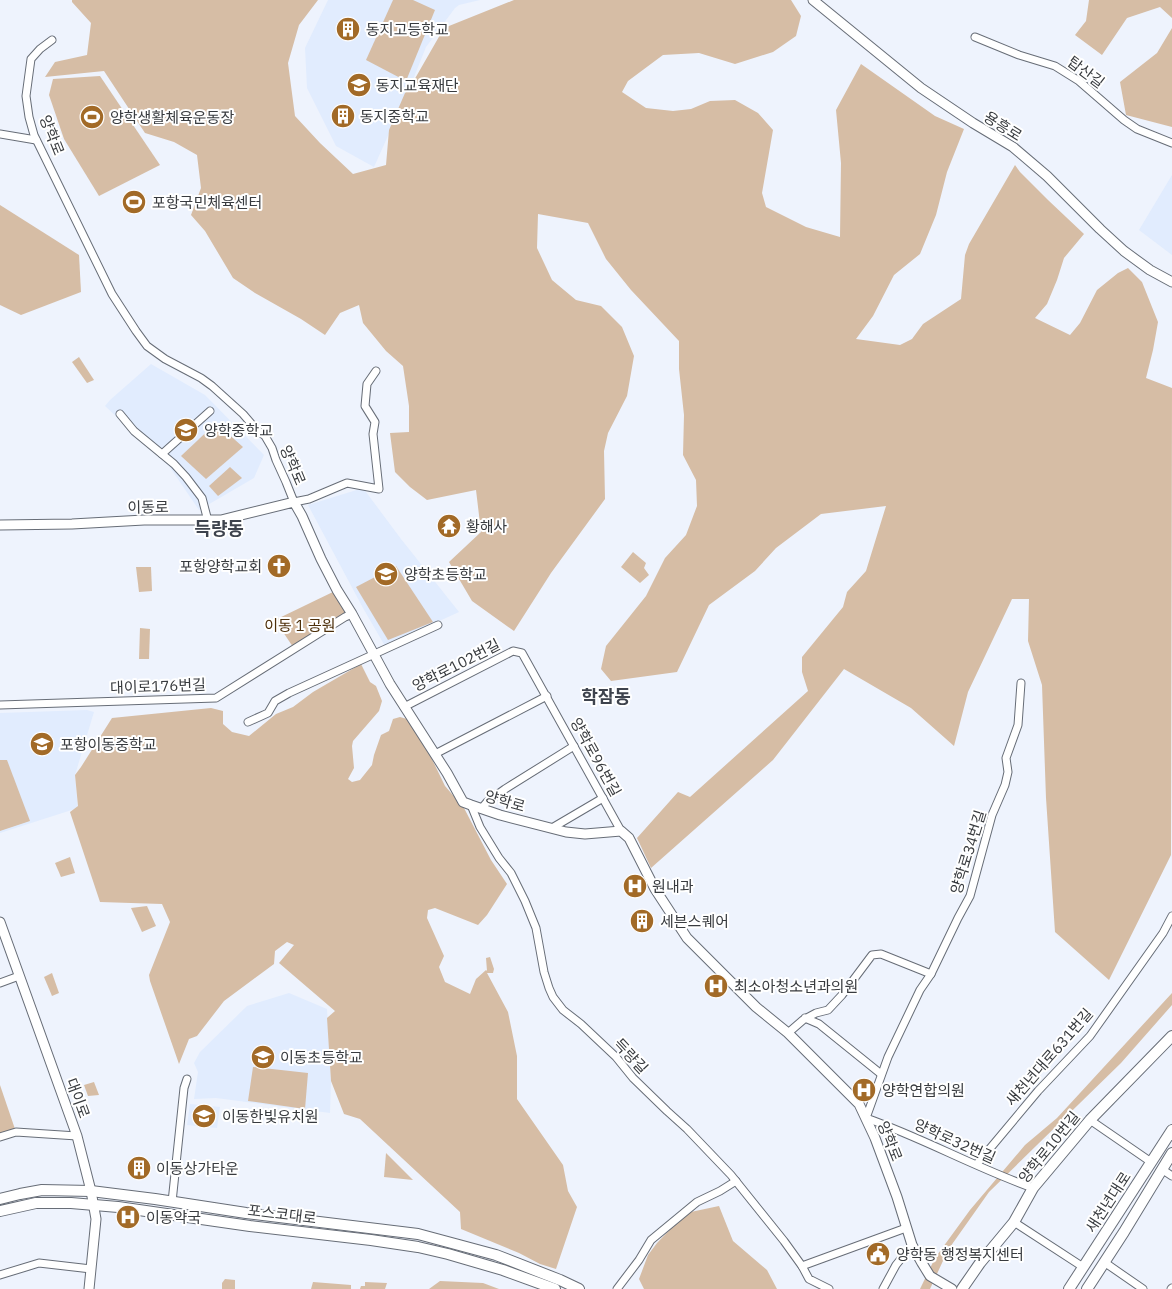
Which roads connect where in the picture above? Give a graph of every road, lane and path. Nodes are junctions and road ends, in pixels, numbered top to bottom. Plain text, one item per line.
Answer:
1 (813, 0) edge
2 (975, 37) dead end
3 (52, 40) dead end
4 (0, 134) edge
5 (36, 140) junction
6 (1172, 143) edge
7 (1172, 282) edge
8 (376, 371) dead end
9 (210, 411) dead end
10 (120, 414) dead end
11 (162, 454) junction
12 (294, 502) junction
13 (208, 521) junction
14 (0, 525) edge
15 (352, 614) junction
16 (438, 625) dead end
17 (522, 653) joint
18 (374, 655) junction
19 (1021, 683) dead end
20 (547, 696) junction
21 (0, 705) edge
22 (404, 707) junction
23 (248, 722) dead end
24 (574, 746) junction
25 (434, 754) junction
26 (603, 798) junction
27 (471, 805) junction
28 (480, 809) junction
29 (552, 828) junction
30 (621, 831) junction
31 (1172, 916) edge
32 (0, 922) edge
33 (931, 974) junction
34 (19, 976) junction
35 (0, 983) edge
36 (805, 1018) junction
37 (788, 1033) junction
38 (1172, 1036) edge
39 (882, 1074) junction
40 (187, 1079) dead end
41 (866, 1118) junction
42 (1090, 1120) junction
43 (1172, 1130) edge
44 (77, 1136) junction
45 (0, 1137) edge
46 (1172, 1153) edge
47 (1151, 1162) junction
48 (977, 1164) junction
49 (1170, 1171) edge
50 (736, 1181) junction
51 (1033, 1188) junction
52 (1151, 1188) junction
53 (92, 1191) junction
54 (0, 1199) edge
55 (172, 1202) junction
56 (94, 1205) junction
57 (213, 1208) junction
58 (0, 1211) edge
59 (212, 1220) junction
60 (1014, 1222) junction
61 (906, 1228) junction
62 (912, 1245) junction
63 (1104, 1262) junction
64 (802, 1266) junction
65 (1083, 1267) junction
66 (91, 1269) junction
67 (0, 1275) edge
68 (813, 1281) junction
69 (89, 1289) edge
70 (555, 1289) edge
71 (579, 1289) edge
72 (617, 1289) edge
73 (812, 1289) edge
74 (829, 1289) edge
75 (883, 1289) edge
76 (952, 1289) edge
77 (962, 1289) edge
78 (1069, 1289) edge
79 (1087, 1289) edge
80 (1143, 1289) edge

1 - 7 street, 용흥로
2 - 6 street, 탑산길
3 - 5 street, 양학로
4 - 5 street
5 - 12 street, 양학로
8 - 12 street
9 - 11 street
10 - 11 street
11 - 13 street
12 - 13 street, 이동로
12 - 15 street, 양학로
13 - 14 street, 이동로
15 - 18 street, 양학로
15 - 21 street, 대이로176번길
16 - 18 street
17 - 20 street, 양학로96번길
17 - 22 street, 양학로102번길
18 - 22 street, 양학로
18 - 23 street
19 - 33 street, 양학로34번길
20 - 24 street, 양학로96번길
20 - 25 street
22 - 25 street, 양학로
24 - 26 street, 양학로96번길
24 - 28 street
25 - 27 street, 양학로
26 - 29 street
26 - 30 street, 양학로96번길
27 - 28 street, 양학로
27 - 50 street, 득량길
28 - 29 street, 양학로
29 - 30 street, 양학로
30 - 37 street, 양학로
31 - 48 street, 새천년대로631번길
32 - 34 street, 대이로
33 - 36 street
33 - 39 street, 양학로34번길
34 - 35 street
34 - 44 street, 대이로
36 - 37 street
36 - 39 street
37 - 41 street, 양학로
38 - 42 main road, 양학로10번길
39 - 41 street, 양학로34번길
40 - 55 street
41 - 48 street, 양학로32번길
41 - 61 street, 양학로
42 - 47 street
42 - 51 main road, 양학로10번길
43 - 47 main road, 새천년대로
44 - 45 street
44 - 53 street, 대이로
46 - 52 main road, 새천년대로
47 - 65 main road, 새천년대로
48 - 51 street, 양학로32번길
49 - 52 main road
50 - 64 street, 득량길
50 - 72 street
51 - 60 main road, 양학로10번길
52 - 63 main road, 새천년대로
53 - 54 main road, 포스코대로
53 - 55 main road, 포스코대로
53 - 56 street, 대이로
55 - 57 main road, 포스코대로
56 - 58 main road, 포스코대로
56 - 59 main road, 포스코대로
56 - 66 street, 대이로
57 - 59 main road
57 - 71 main road, 포스코대로
59 - 70 main road, 포스코대로
60 - 65 street
60 - 77 main road, 양학로10번길
61 - 62 street, 양학로
61 - 64 street
62 - 75 street
62 - 76 street, 양학로
63 - 79 main road, 새천년대로
63 - 80 street
64 - 68 street, 득량길
65 - 78 main road, 새천년대로
66 - 67 street
66 - 69 street, 대이로
68 - 73 street
68 - 74 street, 득량길

